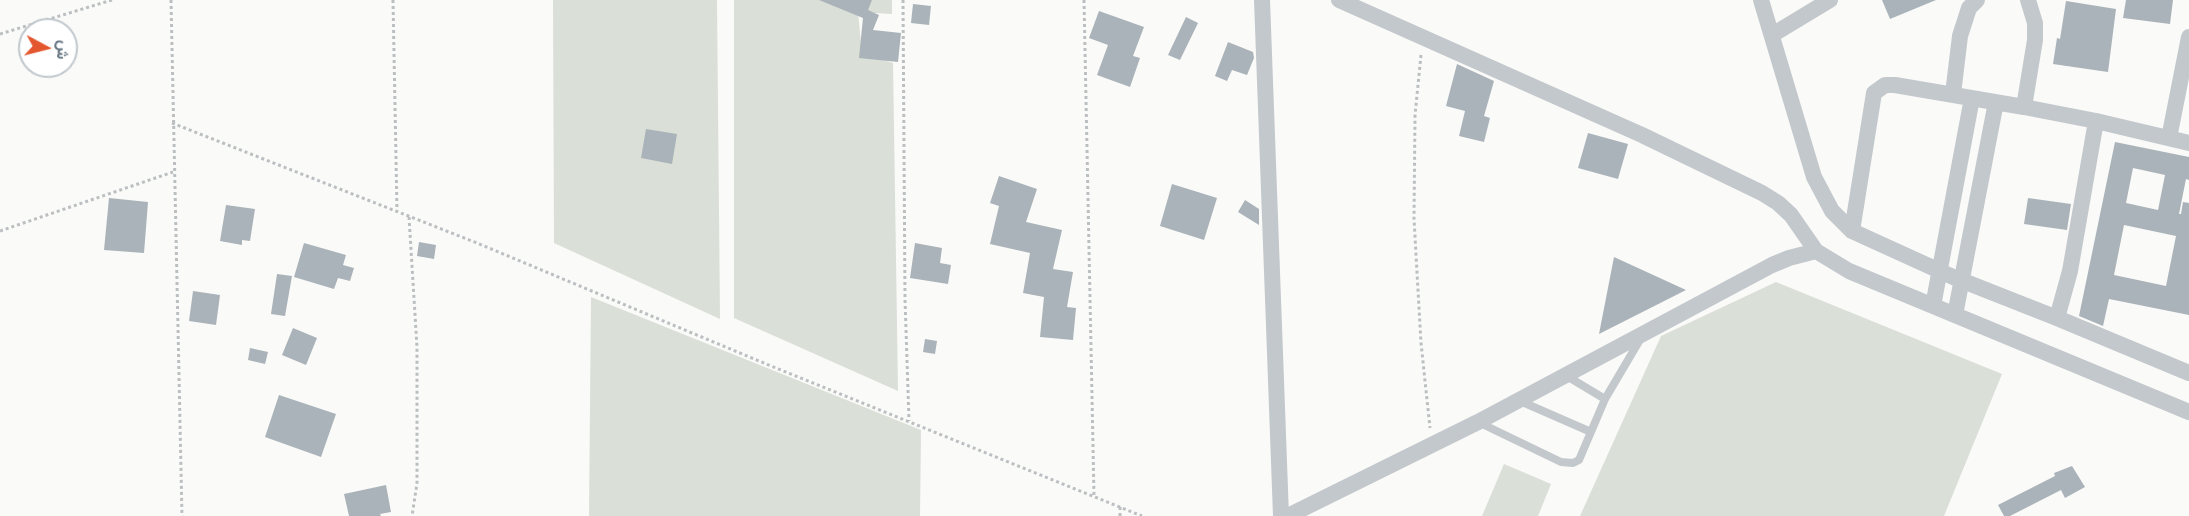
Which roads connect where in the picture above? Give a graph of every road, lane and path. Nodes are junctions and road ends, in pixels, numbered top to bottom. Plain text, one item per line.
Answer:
1 (112, 0) edge
2 (171, 0) edge
3 (393, 0) edge
4 (903, 0) edge
5 (1084, 0) edge
6 (1262, 0) edge
7 (1339, 0) edge
8 (1761, 0) edge
9 (1830, 0) edge
10 (2028, 0) edge
11 (1969, 3) edge
12 (0, 34) edge
13 (1772, 34) junction
14 (1423, 37) junction
15 (2189, 37) edge
16 (1953, 94) junction
17 (1972, 98) junction
18 (1996, 102) junction
19 (2024, 107) junction
20 (2096, 121) junction
21 (172, 123) junction
22 (2169, 138) junction
23 (2189, 143) edge
24 (173, 172) junction
25 (397, 212) junction
26 (409, 217) junction
27 (0, 231) edge
28 (1852, 231) junction
29 (1816, 251) junction
30 (1941, 271) junction
31 (1962, 280) junction
32 (1933, 306) junction
33 (1955, 315) junction
34 (2057, 318) junction
35 (1642, 335) junction
36 (2189, 373) edge
37 (1565, 375) junction
38 (1605, 399) junction
39 (1518, 400) junction
40 (2189, 412) edge
41 (909, 422) junction
42 (1478, 422) junction
43 (1591, 432) junction
44 (1432, 445) junction
45 (1094, 496) junction
46 (1120, 507) junction
47 (182, 516) edge
48 (411, 516) edge
49 (1120, 516) edge
50 (1142, 516) edge
51 (1281, 516) edge
52 (1288, 516) edge

1 - 12 path
2 - 21 path
3 - 25 path
4 - 41 path
5 - 45 path
6 - 51 street
7 - 14 street
8 - 13 street
9 - 13 street
10 - 19 street
11 - 16 street
13 - 28 street
14 - 29 street
14 - 44 path
15 - 22 street
16 - 17 street
16 - 28 street
17 - 18 street
17 - 30 street
18 - 19 street
18 - 31 street
19 - 20 street
20 - 22 street
20 - 34 street
21 - 24 path
21 - 25 path
22 - 23 street
24 - 27 path
24 - 47 path
25 - 26 path
26 - 41 path
26 - 48 path
28 - 30 street
29 - 32 street
29 - 35 street
30 - 31 street
30 - 32 street
31 - 33 street
31 - 34 street
32 - 33 street
33 - 40 street
34 - 36 street
35 - 37 street
35 - 38 lane
37 - 38 lane
37 - 39 street
38 - 43 lane
39 - 42 street
39 - 43 lane
41 - 45 path
42 - 43 lane
42 - 44 street
44 - 52 street
45 - 46 path
46 - 49 path
46 - 50 path

